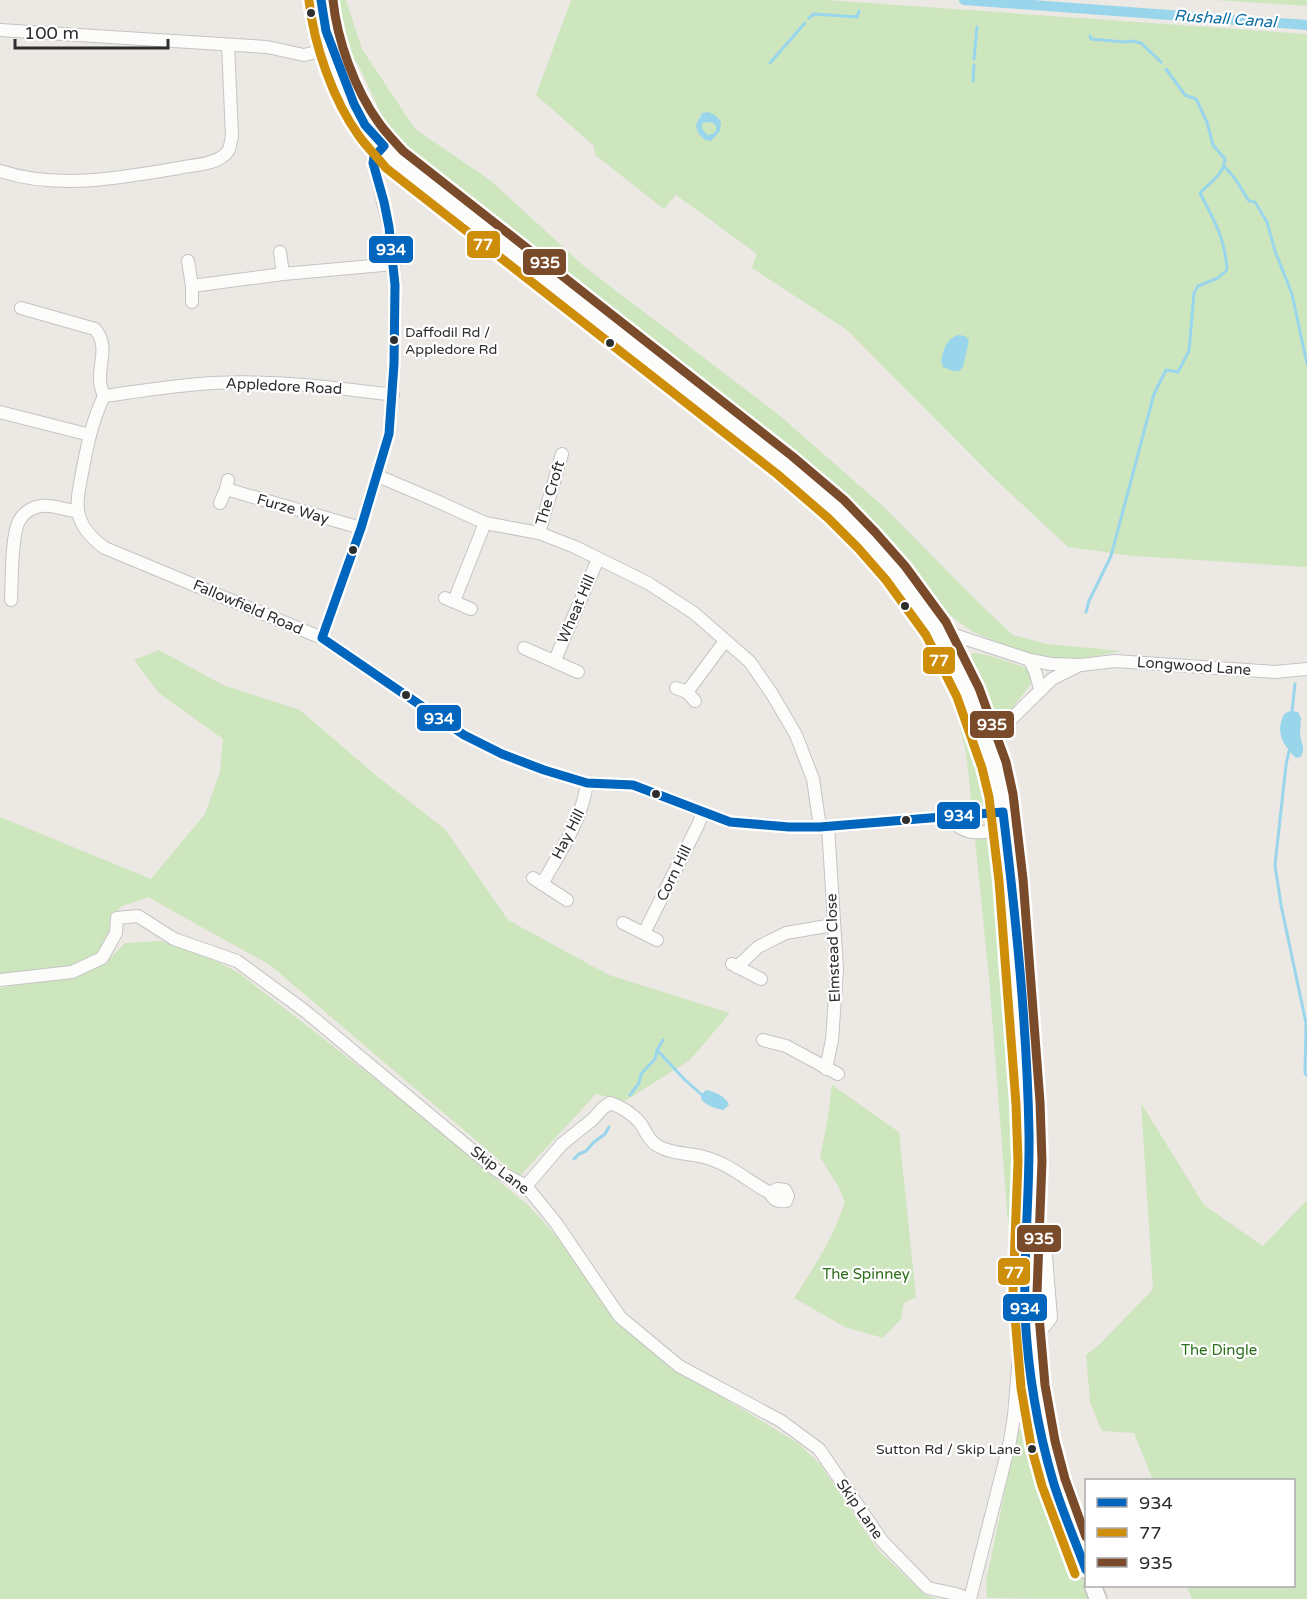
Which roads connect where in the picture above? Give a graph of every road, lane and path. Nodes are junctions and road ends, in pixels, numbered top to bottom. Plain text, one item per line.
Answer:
1 (321, 0) edge
2 (0, 30) edge
3 (228, 45) junction
4 (332, 48) junction
5 (384, 146) junction
6 (0, 171) edge
7 (280, 252) dead end
8 (188, 261) dead end
9 (394, 264) junction
10 (283, 274) junction
11 (192, 286) junction
12 (192, 302) dead end
13 (21, 308) dead end
14 (393, 395) junction
15 (104, 396) junction
16 (5, 413) edge
17 (4, 428) dead end
18 (90, 435) junction
19 (563, 450) dead end
20 (378, 476) junction
21 (220, 502) dead end
22 (78, 511) junction
23 (485, 523) junction
24 (361, 528) junction
25 (539, 533) junction
26 (598, 559) junction
27 (12, 602) dead end
28 (471, 609) dead end
29 (936, 629) junction
30 (322, 638) junction
31 (725, 641) junction
32 (524, 648) dead end
33 (555, 660) junction
34 (1030, 660) junction
35 (1081, 665) junction
36 (1307, 669) edge
37 (578, 672) dead end
38 (1040, 689) junction
39 (686, 694) dead end
40 (984, 735) junction
41 (587, 783) junction
42 (703, 812) junction
43 (1004, 812) junction
44 (948, 817) junction
45 (824, 827) junction
46 (1005, 829) junction
47 (567, 900) dead end
48 (623, 923) dead end
49 (834, 925) junction
50 (644, 933) junction
51 (657, 940) dead end
52 (760, 979) dead end
53 (0, 980) edge
54 (763, 1040) dead end
55 (826, 1069) junction
56 (838, 1074) dead end
57 (526, 1186) junction
58 (770, 1193) dead end
59 (1027, 1218) junction
60 (1028, 1342) junction
61 (1014, 1416) junction
62 (1038, 1419) junction
63 (1085, 1567) edge
64 (969, 1599) edge

1 - 4 main road
2 - 3 street
3 - 4 street
3 - 6 street
4 - 5 main road
5 - 9 street
5 - 29 main road
7 - 10 street
8 - 11 street
9 - 10 street
9 - 14 street
10 - 11 street
11 - 12 street
13 - 15 street
14 - 15 street, Appledore Road
14 - 20 street
15 - 18 street
16 - 17 street
16 - 18 street
18 - 22 street
19 - 25 street, The Croft
20 - 23 street, Elmstead Close
20 - 24 street
21 - 24 street, Furze Way
22 - 27 street
22 - 30 street, Fallowfield Road
23 - 25 street, Elmstead Close
23 - 28 street
24 - 30 street
25 - 26 street, Elmstead Close
26 - 31 street, Elmstead Close
26 - 33 street, Wheat Hill
29 - 34 street, Longwood Lane
29 - 40 main road
30 - 41 street, Fallowfield Road
31 - 39 street
31 - 45 street, Elmstead Close
32 - 33 street, Wheat Hill
33 - 37 street, Wheat Hill
34 - 35 street, Longwood Lane
34 - 38 street
35 - 36 street, Longwood Lane
35 - 38 street, Longwood Lane
38 - 40 street, Longwood Lane
40 - 43 main road
41 - 42 street, Fallowfield Road
41 - 47 street, Hay Hill
42 - 45 street, Fallowfield Road
42 - 50 street, Corn Hill
43 - 44 street, Fallowfield Road
43 - 46 main road
44 - 45 street, Fallowfield Road
44 - 46 street
45 - 49 street, Elmstead Close
46 - 59 main road
48 - 50 street
49 - 52 street
49 - 55 street, Elmstead Close
50 - 51 street
53 - 57 street, Skip Lane
54 - 55 street
55 - 56 street
57 - 58 street
57 - 64 street, Skip Lane
59 - 60 main road
59 - 60 street
60 - 61 street, Skip Lane
60 - 62 main road
61 - 62 street
61 - 64 street, Skip Lane
62 - 63 main road

